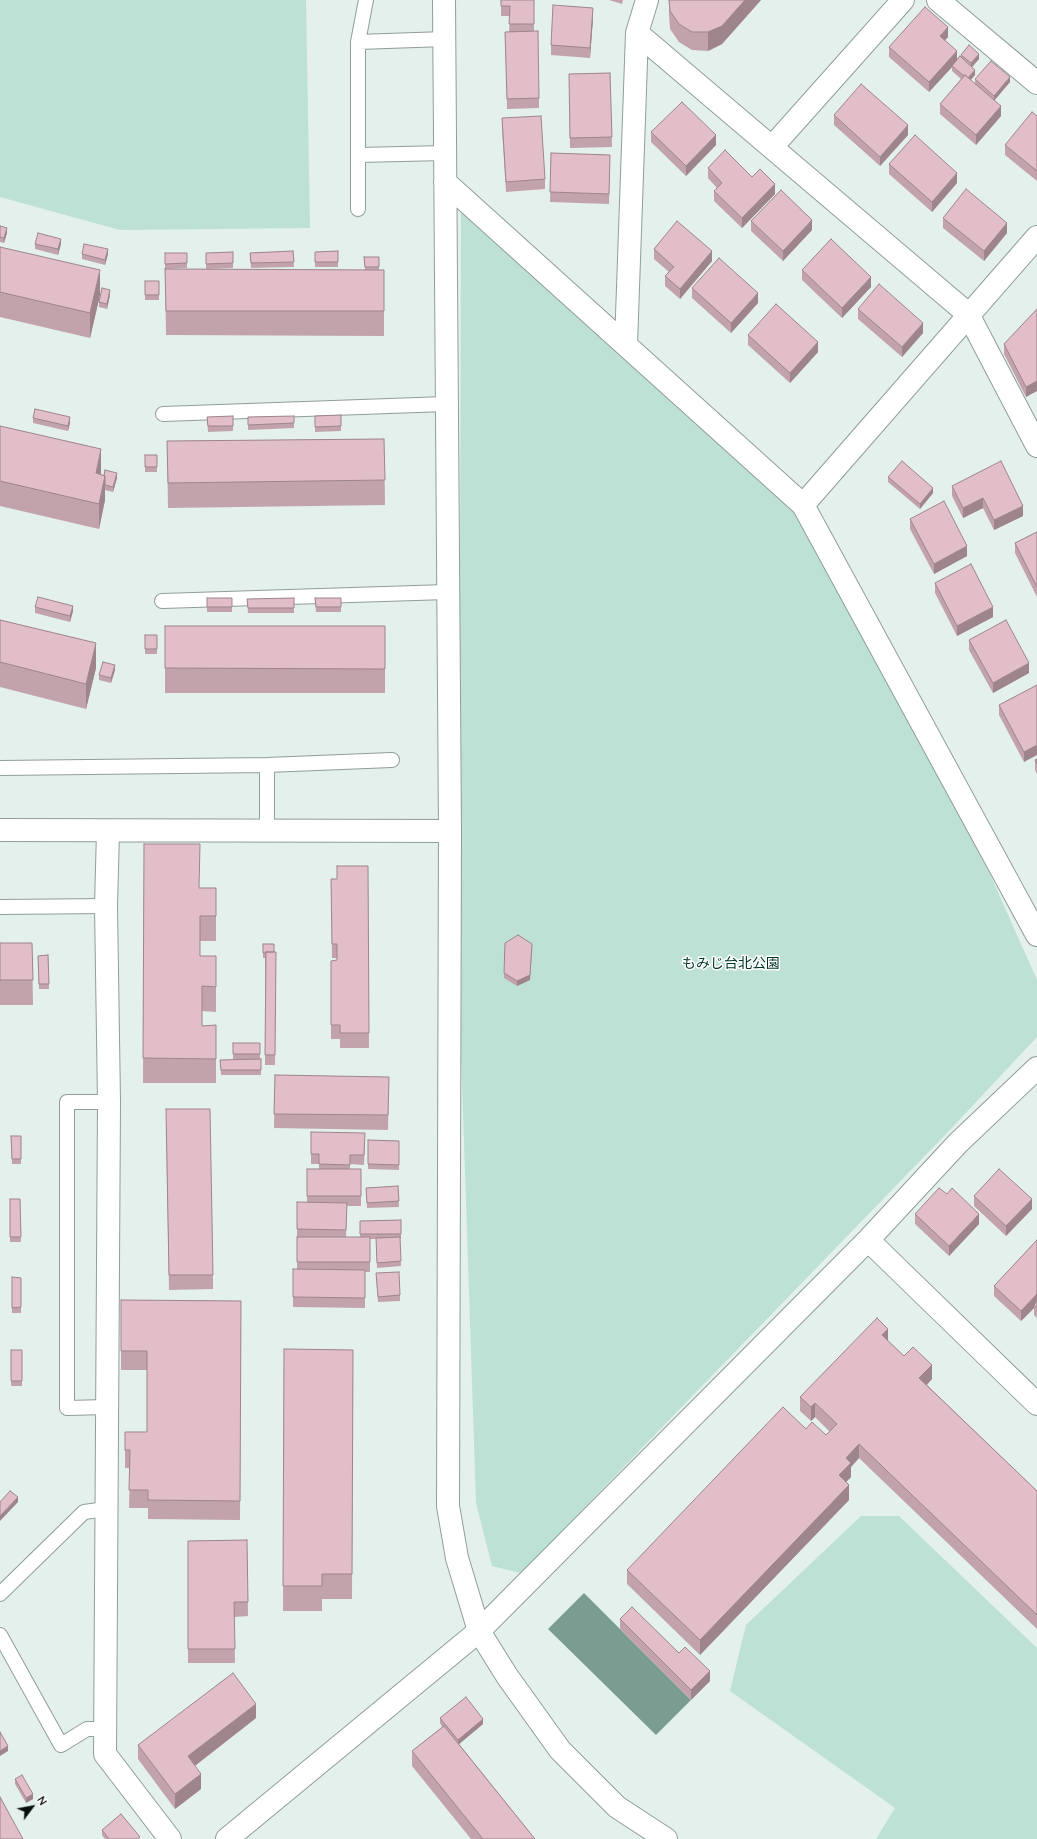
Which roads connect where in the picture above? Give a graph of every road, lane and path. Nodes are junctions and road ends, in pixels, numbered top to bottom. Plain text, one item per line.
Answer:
1 (366, 0) edge
2 (444, 0) edge
3 (648, 0) edge
4 (903, 0) edge
5 (938, 0) edge
6 (637, 33) junction
7 (445, 39) junction
8 (358, 42) junction
9 (1037, 83) edge
10 (772, 147) junction
11 (445, 153) junction
12 (358, 155) junction
13 (445, 182) junction
14 (358, 209) dead end
15 (1037, 237) edge
16 (968, 314) junction
17 (626, 344) junction
18 (446, 404) junction
19 (163, 414) dead end
20 (1037, 446) edge
21 (803, 505) junction
22 (447, 592) junction
23 (162, 601) dead end
24 (392, 760) dead end
25 (267, 765) junction
26 (0, 768) edge
27 (0, 830) edge
28 (267, 830) junction
29 (108, 831) junction
30 (450, 832) junction
31 (106, 906) junction
32 (0, 907) edge
33 (1037, 934) edge
34 (1037, 1068) edge
35 (109, 1102) junction
36 (868, 1240) junction
37 (1037, 1404) edge
38 (107, 1407) junction
39 (106, 1509) junction
40 (0, 1594) edge
41 (479, 1631) junction
42 (0, 1635) edge
43 (104, 1729) junction
44 (170, 1839) edge
45 (227, 1839) edge
46 (666, 1839) edge

1 - 8 lane
2 - 7 street
3 - 6 street
4 - 10 street
5 - 9 street
6 - 10 street
6 - 17 street
7 - 8 lane
7 - 11 street
8 - 12 lane
10 - 16 street
11 - 12 lane
11 - 13 street
12 - 14 lane
13 - 17 street
13 - 18 street
15 - 16 street
16 - 20 street
16 - 21 street
17 - 21 street
18 - 19 lane
18 - 22 street
21 - 33 street
22 - 23 lane
22 - 30 street
24 - 25 lane
25 - 26 lane
25 - 28 lane
27 - 29 street
28 - 29 street
28 - 30 street
29 - 31 street
30 - 41 street
31 - 32 lane
31 - 35 street
34 - 36 street
35 - 38 street
35 - 38 lane
36 - 37 street
36 - 41 street
38 - 39 street
39 - 40 lane
39 - 43 street
41 - 45 street
41 - 46 street
42 - 43 lane
43 - 44 street

